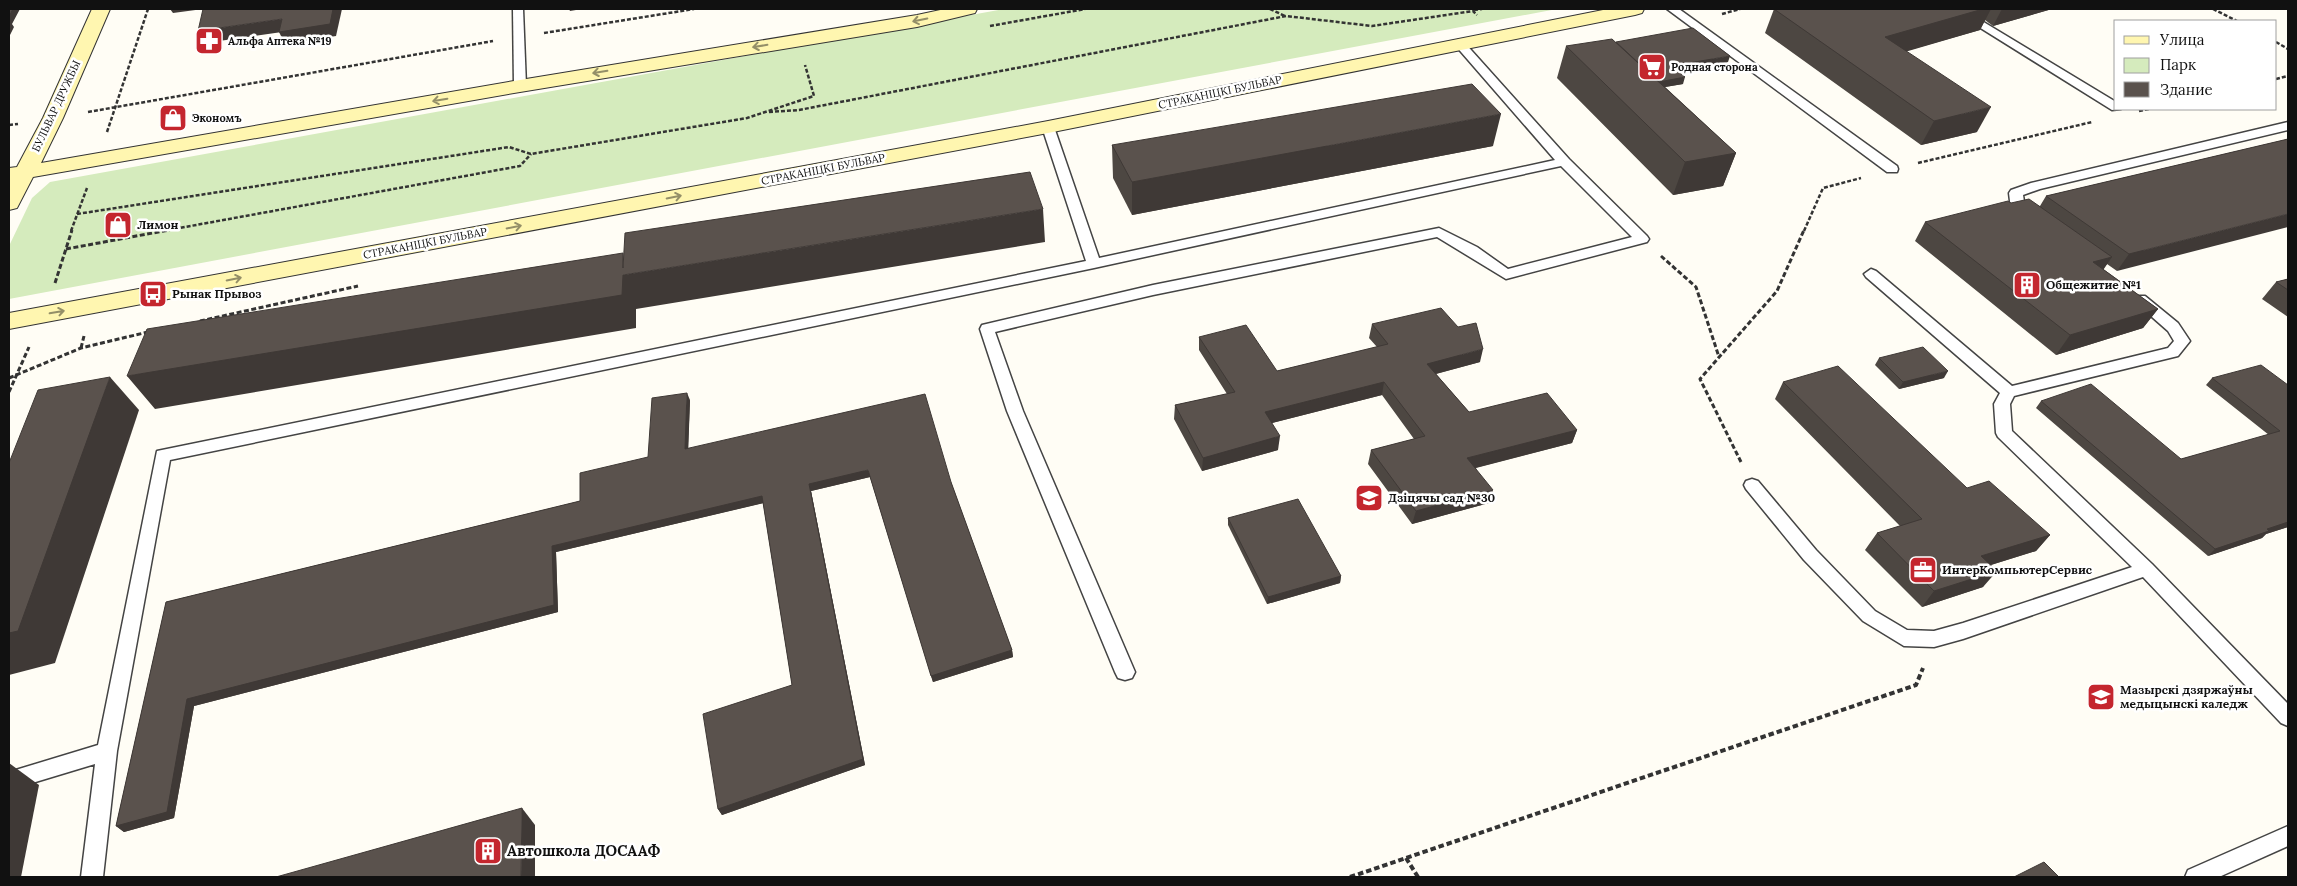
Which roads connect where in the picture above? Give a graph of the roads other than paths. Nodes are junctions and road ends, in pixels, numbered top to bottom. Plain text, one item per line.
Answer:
1 (101, 9) edge
2 (518, 9) edge
3 (968, 9) edge
4 (1635, 9) edge
5 (1672, 9) edge
6 (1955, 9) edge
7 (1459, 43) junction
8 (520, 86) junction
9 (2114, 106) edge
10 (2288, 126) edge
11 (1048, 127) junction
12 (1564, 162) junction
13 (1892, 169) road end
14 (17, 174) edge
15 (9, 203) edge
16 (2040, 226) edge
17 (1094, 264) junction
18 (1871, 274) dead end
19 (2129, 289) edge
20 (9, 321) edge
21 (2009, 392) junction
22 (1752, 485) road end
23 (2146, 569) junction
24 (1125, 672) dead end
25 (2288, 717) edge
26 (107, 751) junction
27 (9, 781) edge
28 (2288, 836) edge
29 (92, 877) edge
30 (2196, 877) edge

1 - 14 street, БУЛЬВАР ДРУЖБЫ
2 - 8 lane
3 -> 8 street
4 - 7 street, СТРАКАНІЦКІ БУЛЬВАР
5 - 13 lane
6 - 9 lane
7 - 11 street, СТРАКАНІЦКІ БУЛЬВАР
7 - 12 lane
8 -> 14 street
10 - 16 lane
11 - 17 lane
20 -> 11 street, СТРАКАНІЦКІ БУЛЬВАР
12 - 17 lane
12 - 24 lane
14 - 15 street, БУЛЬВАР ДРУЖБЫ
17 - 26 lane
18 - 21 lane
19 - 21 lane
21 - 23 lane
22 - 23 lane
23 - 25 lane
26 - 27 lane
26 - 29 lane
28 - 30 lane

